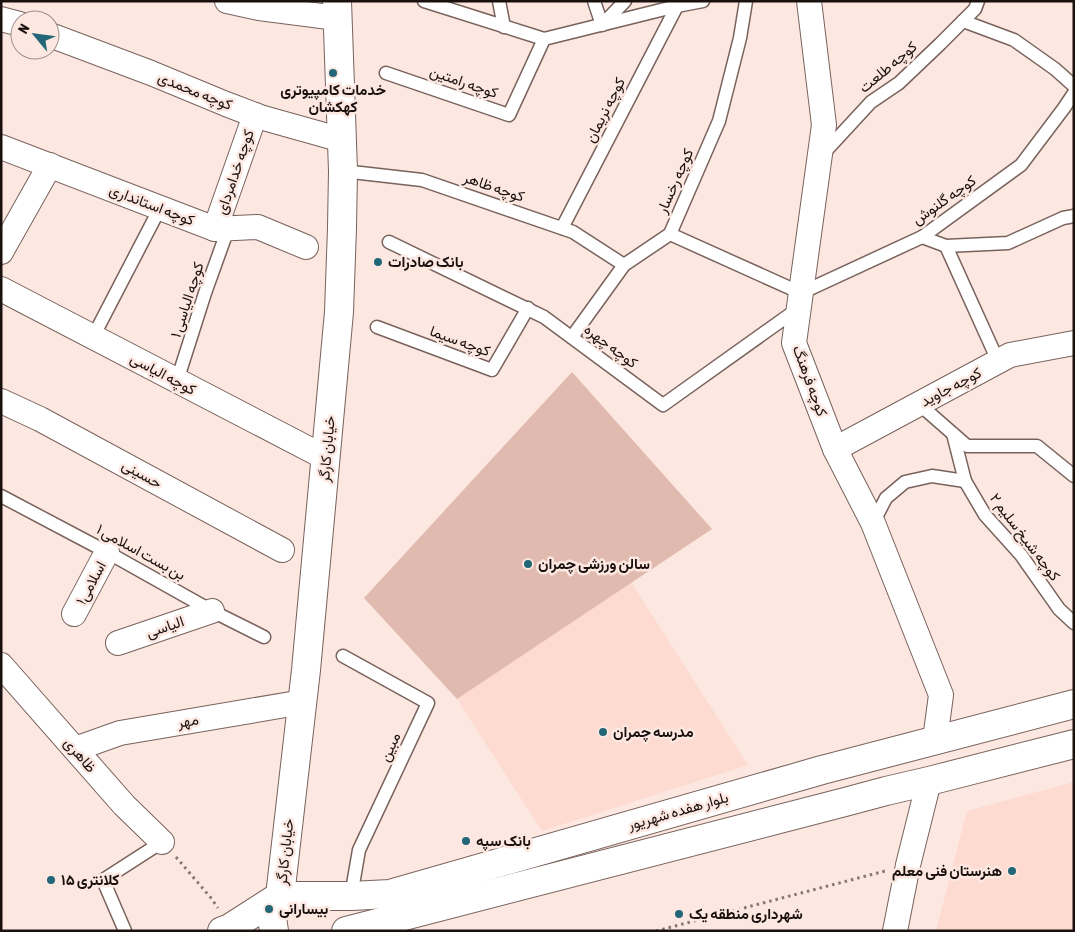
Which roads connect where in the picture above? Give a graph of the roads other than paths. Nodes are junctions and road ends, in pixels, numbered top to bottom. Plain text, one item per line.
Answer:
1 (227, 1) edge
2 (499, 1) edge
3 (594, 1) edge
4 (625, 1) edge
5 (703, 1) edge
6 (746, 1) edge
7 (809, 1) edge
8 (978, 1) edge
9 (428, 2) edge
10 (677, 6) junction
11 (337, 10) edge
12 (963, 21) junction
13 (602, 25) junction
14 (504, 27) junction
15 (60, 39) edge
16 (544, 39) junction
17 (386, 73) dead end
18 (1074, 86) edge
19 (1074, 94) edge
20 (255, 115) junction
21 (342, 140) junction
22 (1, 147) edge
23 (819, 158) junction
24 (50, 165) junction
25 (343, 171) junction
26 (160, 208) junction
27 (1074, 216) edge
28 (562, 228) junction
29 (221, 229) junction
30 (670, 234) junction
31 (922, 237) junction
32 (389, 242) dead end
33 (946, 246) junction
34 (306, 247) dead end
35 (1, 252) edge
36 (624, 265) junction
37 (1, 289) edge
38 (800, 301) junction
39 (528, 308) junction
40 (377, 327) dead end
41 (93, 337) junction
42 (572, 337) junction
43 (1074, 343) edge
44 (998, 361) junction
45 (177, 381) junction
46 (1, 401) edge
47 (919, 404) junction
48 (953, 434) junction
49 (835, 449) junction
50 (326, 458) junction
51 (1074, 476) edge
52 (965, 481) junction
53 (1, 496) edge
54 (873, 523) junction
55 (282, 550) dead end
56 (107, 552) junction
57 (212, 611) junction
58 (74, 614) dead end
59 (1074, 623) edge
60 (264, 637) dead end
61 (118, 643) dead end
62 (343, 656) dead end
63 (1, 665) edge
64 (303, 702) junction
65 (1074, 704) edge
66 (935, 740) junction
67 (1074, 744) edge
68 (75, 749) junction
69 (929, 781) junction
70 (162, 842) joint
71 (280, 896) junction
72 (350, 896) junction
73 (226, 929) edge
74 (126, 931) edge
75 (274, 931) edge
76 (346, 931) edge
77 (895, 931) edge

1 - 11 street
2 - 14 lane
3 - 13 lane
4 - 13 lane
5 - 10 lane
6 - 30 lane, کوچه رخسار
7 - 23 street, کوچه فرهنگ
8 - 12 lane, کوچه طلعت
9 - 14 lane
10 - 13 lane
10 - 28 lane, کوچه نریمان
11 - 21 street, خیابان کارگر
12 - 18 lane
12 - 23 lane, کوچه طلعت
13 - 16 lane
14 - 16 lane
15 - 20 street, کوچه محمدی
16 - 17 lane, کوچه رامتین
19 - 31 lane, کوچه گلنوش
20 - 21 street, کوچه محمدی
20 - 29 street, کوچه خدامردای
21 - 25 street, خیابان کارگر
22 - 24 street, کوچه استانداری
23 - 38 street, کوچه فرهنگ
24 - 26 street, کوچه استانداری
24 - 35 street
25 - 28 lane, کوچه ظاهر
25 - 50 street, خیابان کارگر
26 - 29 street, کوچه استانداری
26 - 41 lane
27 - 33 lane
28 - 36 lane, کوچه ظاهر
29 - 34 street, کوچه استانداری
29 - 45 lane, کوچه الیاسی ۱
30 - 36 lane, کوچه رخسار
30 - 38 lane
31 - 33 lane
31 - 38 lane, کوچه گلنوش
32 - 39 lane, کوچه چهره
33 - 44 lane
36 - 42 lane, کوچه رخسار
37 - 41 street, کوچه الیاسی
38 - 42 lane, کوچه چهره
38 - 49 street, کوچه فرهنگ
39 - 40 lane, کوچه سیما
39 - 42 lane, کوچه چهره
41 - 45 street, کوچه الیاسی
43 - 44 street, کوچه جاوید
44 - 47 street, کوچه جاوید
45 - 50 street, کوچه الیاسی
46 - 55 street, حسینی
47 - 48 lane
47 - 49 street, کوچه جاوید
48 - 51 lane
48 - 52 lane, کوچه شیخ سلیم ۲
49 - 54 street, کوچه فرهنگ
50 - 64 street, خیابان کارگر
52 - 54 lane
52 - 59 lane, کوچه شیخ سلیم ۲
53 - 56 lane, بن بست اسلامی ۱
54 - 66 street, کوچه فرهنگ
56 - 57 lane, بن بست اسلامی ۱
56 - 58 street, اسلامی۱
57 - 60 lane, بن بست اسلامی ۱
57 - 61 street, الیاسی
62 - 72 lane, مبین
63 - 68 street, ظاهری
64 - 68 street, مهر
64 - 71 street, خیابان کارگر
65 - 66 street, بلوار هفده شهریور
66 - 69 street
66 - 72 street, بلوار هفده شهریور
67 - 69 street
68 - 70 street, ظاهری
69 - 76 street
69 - 77 street
70 - 74 lane
71 - 72 street, بلوار هفده شهریور
71 - 73 street
71 - 75 street, خیابان کارگر

